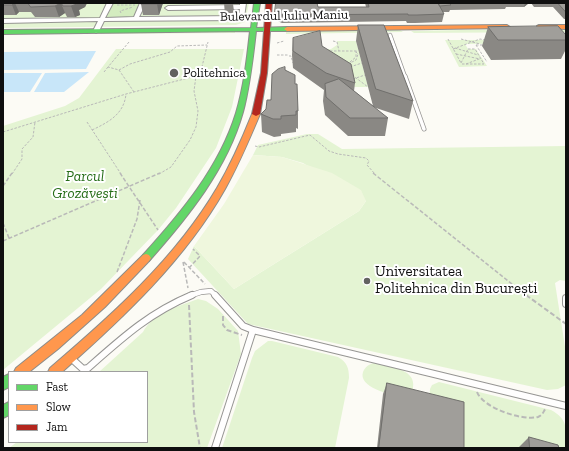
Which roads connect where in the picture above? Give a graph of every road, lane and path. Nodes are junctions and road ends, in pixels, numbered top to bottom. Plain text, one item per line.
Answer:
1 (257, 3) edge
2 (269, 3) edge
3 (109, 4) edge
4 (143, 4) edge
5 (169, 5) edge
6 (243, 5) edge
7 (136, 19) junction
8 (158, 19) junction
9 (101, 20) junction
10 (3, 21) edge
11 (566, 27) edge
12 (3, 32) edge
13 (252, 33) junction
14 (267, 33) junction
15 (566, 33) edge
16 (94, 34) junction
17 (390, 34) junction
18 (3, 38) edge
19 (448, 39) dead end
20 (461, 39) dead end
21 (284, 41) dead end
22 (333, 41) dead end
23 (486, 41) dead end
24 (128, 42) dead end
25 (208, 42) dead end
26 (472, 42) junction
27 (277, 43) dead end
28 (207, 45) junction
29 (484, 45) junction
30 (489, 45) edge
31 (454, 48) junction
32 (475, 49) junction
33 (479, 49) junction
34 (325, 51) edge
35 (339, 51) junction
36 (467, 51) junction
37 (456, 54) junction
38 (277, 55) dead end
39 (478, 55) junction
40 (465, 56) junction
41 (481, 59) junction
42 (487, 62) dead end
43 (293, 63) edge
44 (362, 63) edge
45 (461, 63) junction
46 (346, 64) edge
47 (464, 64) junction
48 (108, 67) junction
49 (350, 67) edge
50 (120, 70) junction
51 (104, 72) dead end
52 (246, 72) junction
53 (350, 74) edge
54 (200, 75) junction
55 (365, 75) dead end
56 (196, 76) junction
57 (357, 78) junction
58 (349, 81) edge
59 (368, 87) dead end
60 (134, 92) junction
61 (126, 94) junction
62 (35, 122) junction
63 (87, 122) dead end
64 (424, 129) dead end
65 (92, 130) junction
66 (3, 132) edge
67 (254, 146) dead end
68 (3, 186) edge
69 (130, 186) junction
70 (140, 200) junction
71 (3, 223) edge
72 (158, 230) dead end
73 (9, 238) junction
74 (3, 241) edge
75 (191, 246) dead end
76 (189, 268) junction
77 (123, 284) junction
78 (211, 291) junction
79 (189, 296) junction
80 (566, 298) edge
81 (566, 304) edge
82 (224, 313) dead end
83 (566, 324) edge
84 (253, 330) junction
85 (242, 335) dead end
86 (71, 358) junction
87 (21, 371) edge
88 (55, 371) edge
89 (477, 392) dead end
90 (566, 406) edge
91 (546, 408) dead end
92 (200, 448) edge
93 (215, 448) edge

1 - 13 main road
2 - 14 main road
3 - 4 path
3 - 9 street
4 - 7 street
5 - 6 street
5 - 8 street
6 - 8 street
7 - 8 street
7 - 9 street
9 - 10 street
9 - 16 street
11 - 15 main road
12 - 16 main road, Bulevardul Iuliu Maniu
13 - 14 main road, Bulevardul Iuliu Maniu
13 - 16 main road, Bulevardul Iuliu Maniu
13 - 52 main road
14 - 17 main road, Bulevardul Iuliu Maniu
14 - 17 main road, Bulevardul Iuliu Maniu
14 - 86 main road
16 - 18 main road, Bulevardul Iuliu Maniu
17 - 64 lane
19 - 31 path
20 - 26 path
21 - 27 path
22 - 35 path
23 - 26 path
24 - 48 path
25 - 28 path
26 - 29 path
26 - 31 path
28 - 50 path
28 - 54 path
29 - 30 path
29 - 33 path
31 - 36 path
31 - 37 path
32 - 33 path
32 - 36 path
32 - 39 path
33 - 42 path
34 - 35 path
35 - 46 path
36 - 39 path
36 - 40 path
37 - 40 path
37 - 45 path
38 - 43 path
39 - 41 path
40 - 41 path
40 - 45 path
41 - 47 path
41 - 47 path
44 - 49 path
45 - 47 path
48 - 50 path
48 - 51 path
50 - 60 path
52 - 54 path
52 - 77 main road
53 - 57 path
54 - 56 path
55 - 57 path
56 - 60 path
56 - 69 path
57 - 58 path
57 - 59 path
60 - 61 path
61 - 62 path
61 - 65 path
62 - 66 path
62 - 68 path
63 - 65 path
65 - 69 path
67 - 83 path
69 - 70 path
69 - 73 path
70 - 72 path
70 - 77 path
71 - 73 path
73 - 74 path
75 - 76 path
76 - 78 path
76 - 79 path
77 - 87 main road
78 - 79 lane
78 - 84 lane
79 - 86 lane
79 - 92 path
80 - 81 lane
82 - 85 path
84 - 90 lane
84 - 93 lane
86 - 88 main road
89 - 91 path

